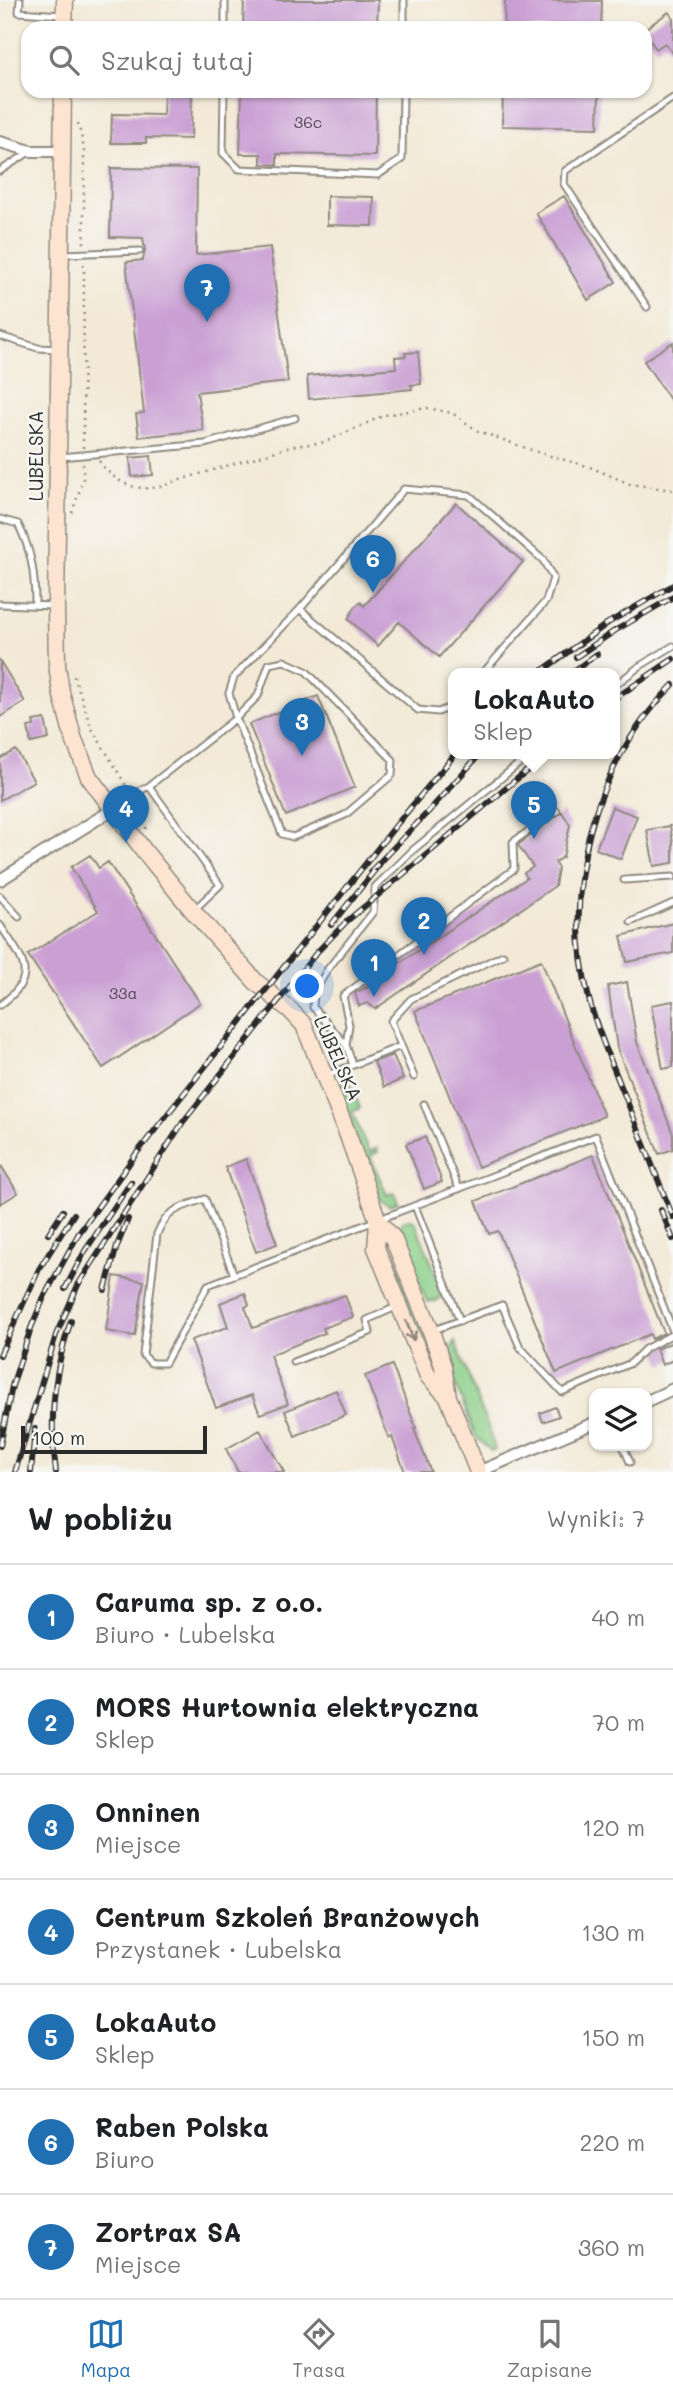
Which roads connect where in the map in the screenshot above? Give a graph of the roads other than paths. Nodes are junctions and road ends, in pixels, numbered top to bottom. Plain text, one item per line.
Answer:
1 (20, 0) edge
2 (225, 0) edge
3 (404, 0) edge
4 (64, 14) edge
5 (225, 21) edge
6 (404, 21) edge
7 (63, 98) edge
8 (224, 98) edge
9 (402, 98) edge
10 (673, 98) edge
11 (0, 142) edge
12 (31, 151) junction
13 (62, 152) junction
14 (0, 171) edge
15 (140, 251) dead end
16 (60, 254) junction
17 (647, 307) dead end
18 (0, 336) edge
19 (58, 349) junction
20 (295, 418) dead end
21 (57, 457) junction
22 (0, 519) edge
23 (0, 604) edge
24 (35, 605) junction
25 (55, 607) junction
26 (300, 609) junction
27 (673, 646) edge
28 (487, 668) edge
29 (620, 681) edge
30 (448, 708) edge
31 (236, 718) junction
32 (525, 759) edge
33 (149, 786) junction
34 (112, 810) junction
35 (557, 811) dead end
36 (673, 877) edge
37 (0, 880) edge
38 (624, 880) dead end
39 (0, 896) edge
40 (673, 903) edge
41 (193, 911) junction
42 (19, 917) dead end
43 (631, 922) dead end
44 (0, 925) edge
45 (503, 955) dead end
46 (0, 1005) edge
47 (346, 1045) junction
48 (401, 1045) junction
49 (353, 1065) junction
50 (325, 1076) junction
51 (414, 1077) dead end
52 (424, 1104) dead end
53 (459, 1189) junction
54 (415, 1206) junction
55 (378, 1221) junction
56 (234, 1275) junction
57 (399, 1306) junction
58 (460, 1321) junction
59 (431, 1331) junction
60 (673, 1332) edge
61 (293, 1362) dead end
62 (673, 1390) edge
63 (448, 1397) junction
64 (652, 1399) edge
65 (589, 1425) edge
66 (625, 1451) edge
67 (630, 1462) dead end
68 (478, 1472) edge

1 - 4 lane
2 - 5 lane
3 - 6 lane
7 - 13 street, LUBELSKA
8 - 9 lane
10 - 17 lane
11 - 12 street
12 - 13 street
12 - 14 lane
13 - 16 street, LUBELSKA
15 - 16 lane
16 - 19 street, LUBELSKA
18 - 19 lane
19 - 21 street, LUBELSKA
20 - 21 lane
21 - 25 street, LUBELSKA
22 - 24 lane
23 - 24 lane
24 - 25 lane
25 - 34 street, LUBELSKA
26 - 28 lane
26 - 30 lane
26 - 31 lane
27 - 29 lane
31 - 31 lane
31 - 33 lane
32 - 47 lane
33 - 34 lane
33 - 41 lane
34 - 37 street
34 - 41 street, LUBELSKA
35 - 47 lane
36 - 38 lane
39 - 42 lane
40 - 43 lane
41 - 50 street, LUBELSKA
44 - 46 lane
45 - 48 lane
47 - 49 lane
48 - 49 lane
48 - 51 lane
49 - 50 lane
50 - 55 street, LUBELSKA
52 - 53 lane
53 - 54 lane
53 - 60 lane
54 - 55 lane
54 - 58 lane
55 - 56 lane
55 - 57 street, LUBELSKA
55 - 59 street, LUBELSKA
56 - 56 lane
57 - 61 lane
57 -> 63 street, LUBELSKA
58 - 59 lane
58 - 60 lane
59 - 63 street, LUBELSKA
62 - 64 street
63 - 68 street, LUBELSKA
65 - 68 street
66 - 67 lane

